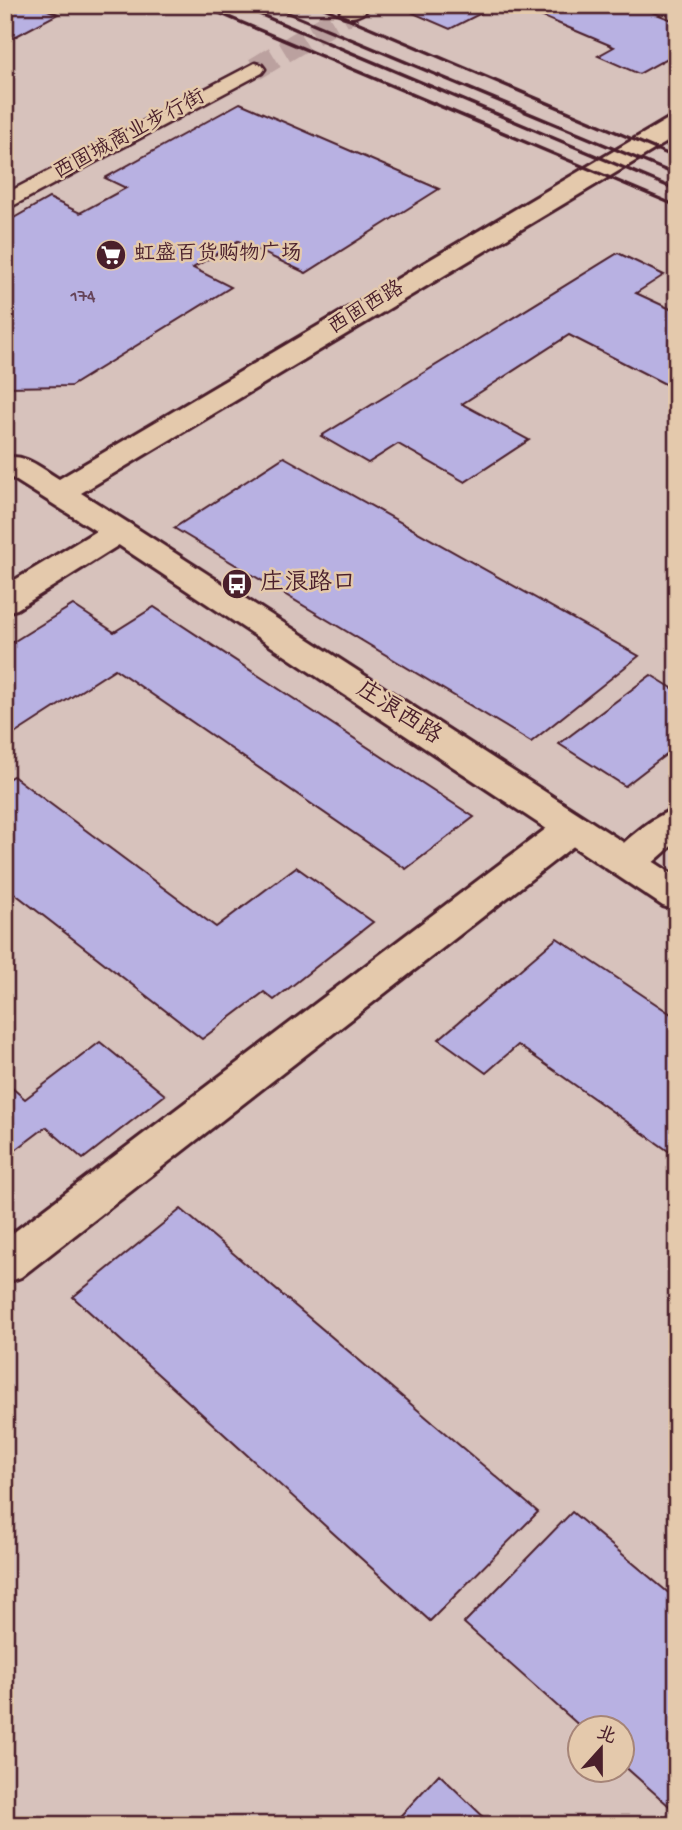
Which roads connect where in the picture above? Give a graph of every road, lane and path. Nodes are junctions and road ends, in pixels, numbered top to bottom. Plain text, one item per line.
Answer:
1 (255, 69) tunnel mouth
2 (677, 125) edge
3 (5, 203) edge
4 (8, 465) edge
5 (58, 493) junction
6 (119, 531) junction
7 (5, 601) edge
8 (677, 821) edge
9 (572, 828) junction
10 (626, 863) junction
11 (677, 896) edge
12 (5, 1264) edge

1 - 3 street, 西固城商业步行街
2 - 5 street, 西固西路
4 - 5 street, 庄浪西路
5 - 6 street, 庄浪西路
6 - 7 street
6 - 9 street, 庄浪西路
8 - 10 street
9 - 10 street, 庄浪西路
9 - 12 street
10 - 11 street, 庄浪西路

